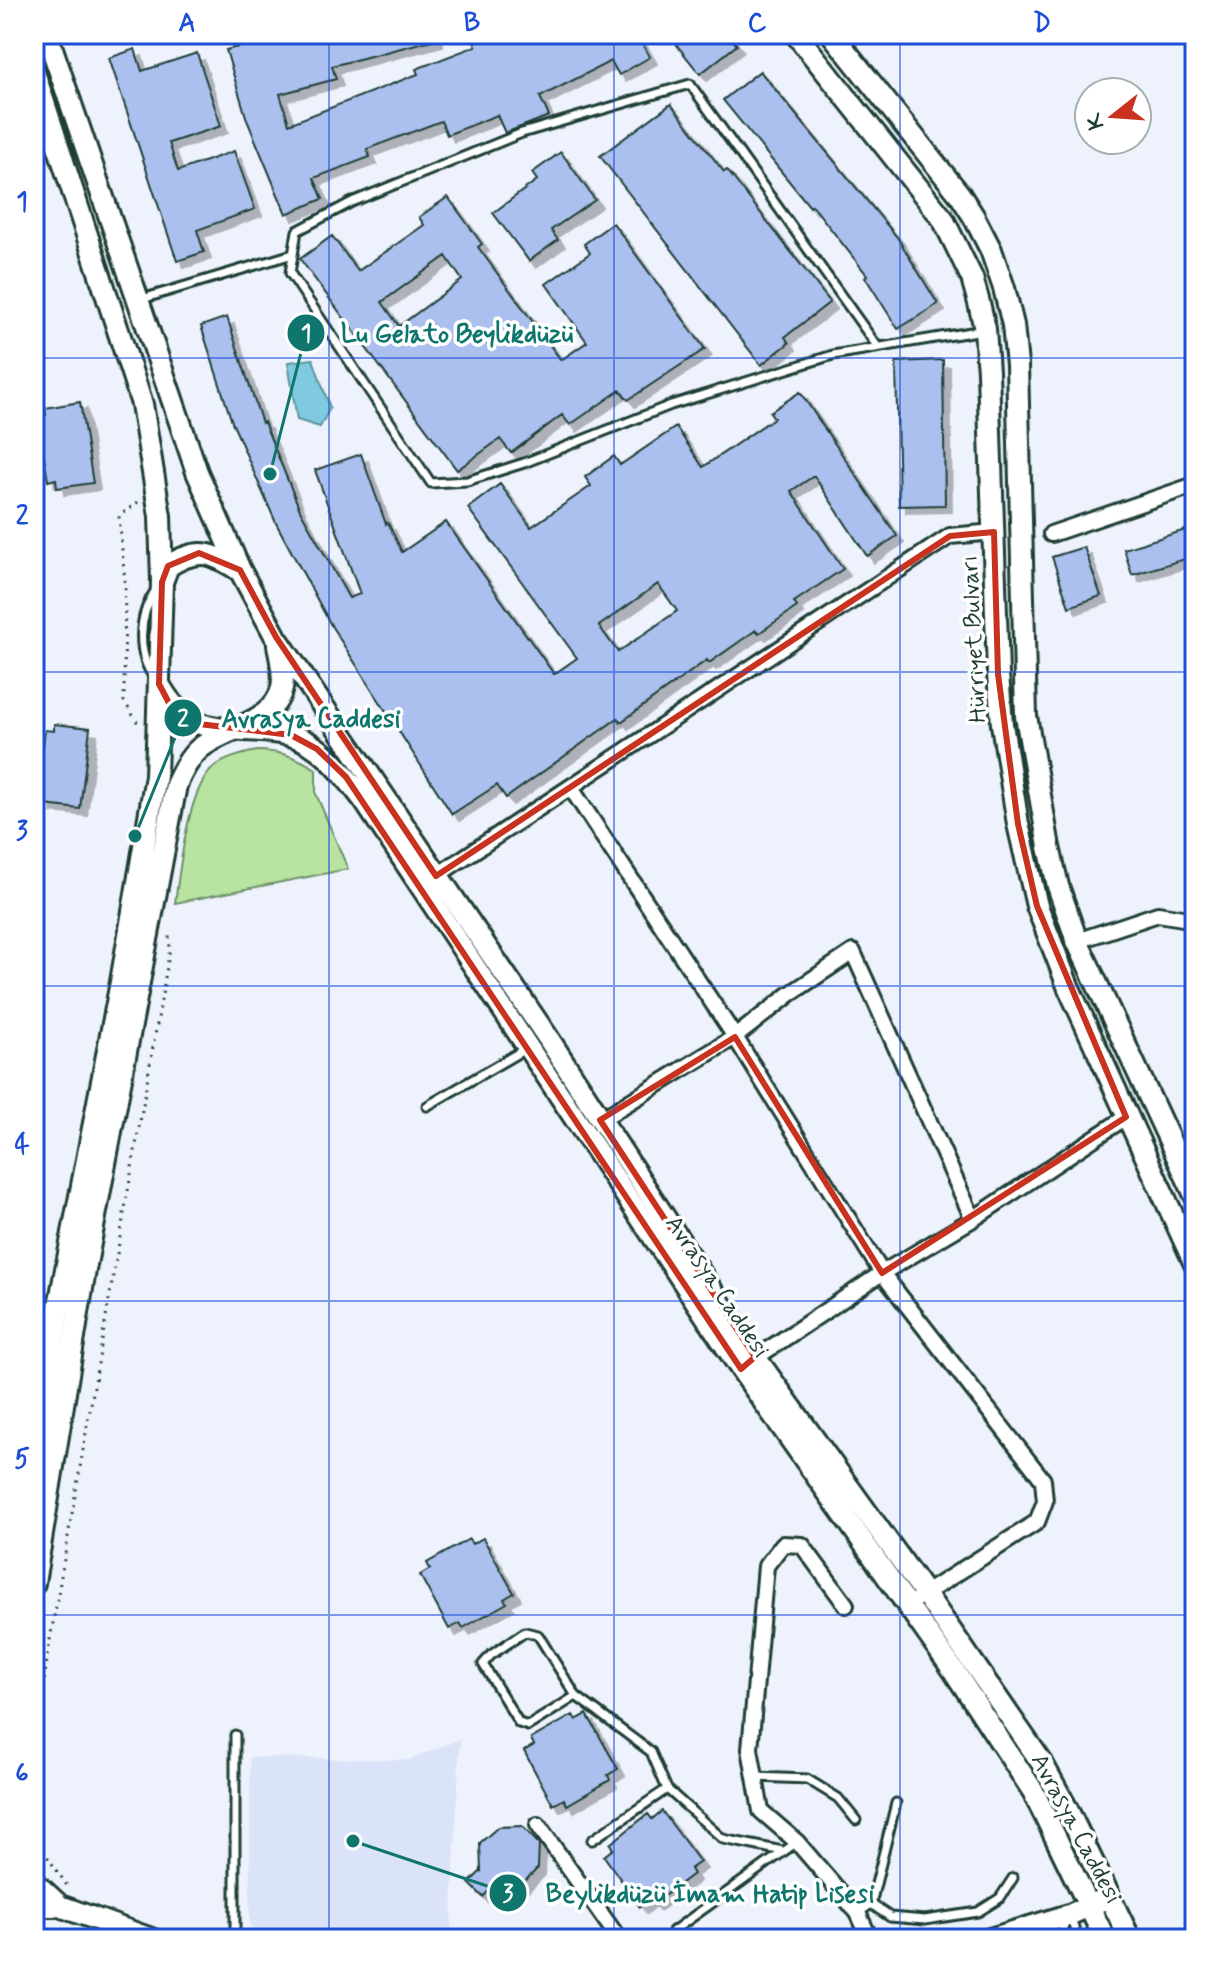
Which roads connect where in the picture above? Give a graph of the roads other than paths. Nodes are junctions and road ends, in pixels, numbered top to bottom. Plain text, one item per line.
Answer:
1 (47, 34) edge
2 (796, 34) edge
3 (832, 34) edge
4 (34, 72) edge
5 (293, 254) junction
6 (139, 299) junction
7 (985, 329) junction
8 (877, 346) junction
9 (1195, 485) edge
10 (994, 532) junction
11 (1051, 534) dead end
12 (240, 570) junction
13 (162, 582) junction
14 (276, 637) junction
15 (159, 684) junction
16 (231, 730) junction
17 (571, 788) junction
18 (436, 876) junction
19 (1195, 920) edge
20 (1077, 941) junction
21 (735, 1037) junction
22 (527, 1047) junction
23 (427, 1106) dead end
24 (1126, 1117) junction
25 (600, 1120) junction
26 (1195, 1195) edge
27 (973, 1219) junction
28 (1195, 1264) edge
29 (882, 1273) junction
30 (748, 1363) junction
31 (34, 1460) edge
32 (34, 1583) edge
33 (924, 1592) junction
34 (846, 1605) dead end
35 (909, 1607) junction
36 (576, 1696) junction
37 (1005, 1711) junction
38 (988, 1722) junction
39 (235, 1735) dead end
40 (756, 1777) junction
41 (667, 1789) junction
42 (896, 1803) dead end
43 (856, 1820) dead end
44 (538, 1825) dead end
45 (592, 1840) dead end
46 (797, 1842) junction
47 (783, 1851) junction
48 (1013, 1878) dead end
49 (34, 1882) edge
50 (1110, 1896) junction
51 (67, 1901) junction
52 (871, 1904) junction
53 (34, 1906) edge
54 (1090, 1906) junction
55 (858, 1913) junction
56 (1069, 1915) junction
57 (673, 1931) dead end
58 (151, 1939) edge
59 (235, 1939) edge
60 (619, 1939) edge
61 (870, 1939) edge
62 (990, 1939) edge
63 (1059, 1939) edge
64 (1078, 1939) edge
65 (1105, 1939) edge
66 (1130, 1939) edge

1 - 6 street
2 - 7 street, Hürriyet Bulvarı
3 - 20 street, Hürriyet Bulvarı
4 - 13 street
5 - 6 lane
5 - 8 lane
5 - 8 lane
6 - 12 street
7 - 8 lane
7 - 10 street, Hürriyet Bulvarı
9 - 11 street
10 - 17 street
10 - 24 street, Hürriyet Bulvarı
12 - 13 street
12 - 14 street
13 - 15 street
14 - 16 street
14 - 18 street
15 - 16 street
15 - 31 street
16 - 22 street, Avrasya Caddesi
16 - 32 street
17 - 18 street
17 - 21 street
18 - 25 street
19 - 20 street
20 - 26 street, Hürriyet Bulvarı
21 - 25 street
21 - 27 street
21 - 29 street
22 - 23 lane
22 - 30 street, Avrasya Caddesi
24 - 27 street
24 - 28 street, Hürriyet Bulvarı
25 - 30 street
27 - 29 street
29 - 30 street
29 - 33 street
30 - 33 street
30 - 35 street, Avrasya Caddesi
33 - 35 street
33 - 37 street
34 - 40 street
35 - 38 street, Avrasya Caddesi
36 - 36 lane
36 - 41 lane
37 - 38 street
37 - 50 street
38 - 54 street, Avrasya Caddesi
39 - 59 lane
40 - 43 lane
40 - 46 street
41 - 45 lane
41 - 47 lane
42 - 52 lane
44 - 60 street
46 - 47 lane
46 - 55 street
47 - 57 lane
48 - 52 lane
49 - 51 street
50 - 54 street
50 - 66 street
51 - 53 street
51 - 58 street
52 - 55 lane
54 - 56 street
54 - 65 street, Avrasya Caddesi
55 - 61 street
56 - 62 street
56 - 63 lane
56 - 64 lane

